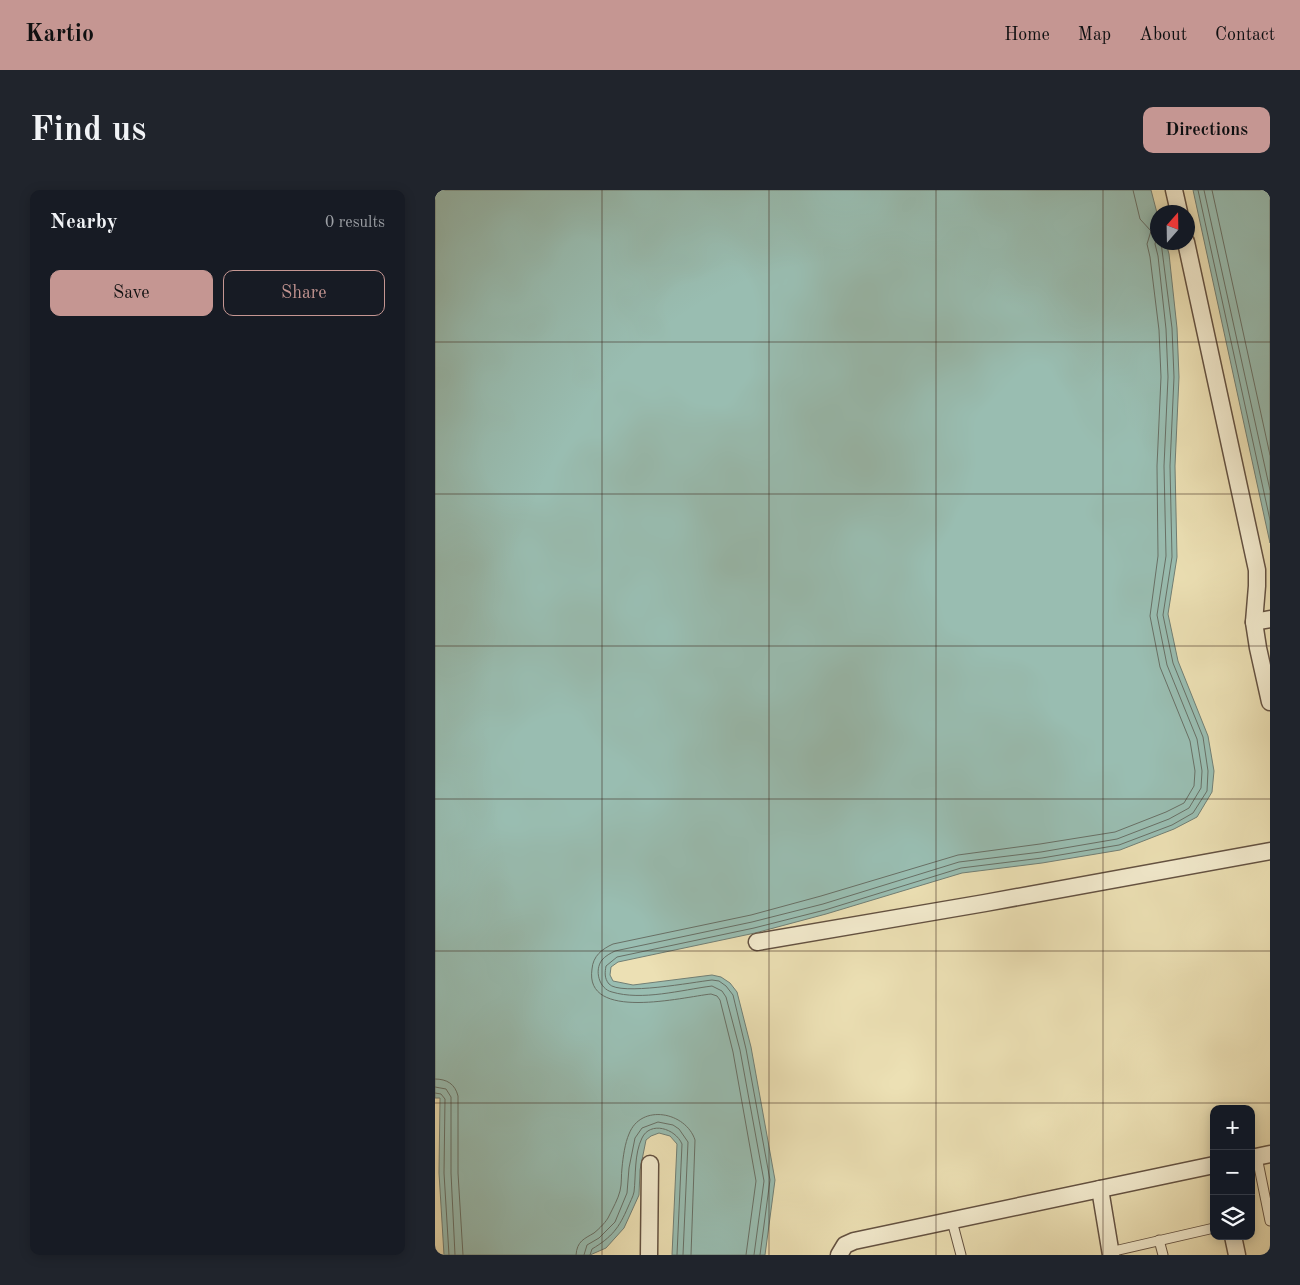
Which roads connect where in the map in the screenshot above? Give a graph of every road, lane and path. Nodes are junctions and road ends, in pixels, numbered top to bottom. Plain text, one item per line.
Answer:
1 (1175, 190) edge
2 (1178, 205) edge
3 (1188, 250) edge
4 (1262, 621) edge
5 (1270, 702) edge
6 (1270, 851) edge
7 (757, 942) dead end
8 (1260, 1156) edge
9 (650, 1164) dead end
10 (1210, 1166) edge
11 (1100, 1190) junction
12 (951, 1221) junction
13 (1270, 1221) edge
14 (1210, 1229) edge
15 (1159, 1240) junction
16 (1234, 1240) edge
17 (1111, 1253) edge
18 (649, 1255) edge
19 (839, 1255) edge
20 (961, 1255) edge
21 (1163, 1255) edge
22 (1237, 1255) edge

1 - 2 street
3 - 4 street
4 - 5 street
6 - 7 street
8 - 13 lane
9 - 18 street
10 - 11 street
11 - 12 street
11 - 17 street
12 - 19 street
12 - 20 lane
14 - 15 lane
15 - 17 lane
15 - 21 lane
16 - 22 street

